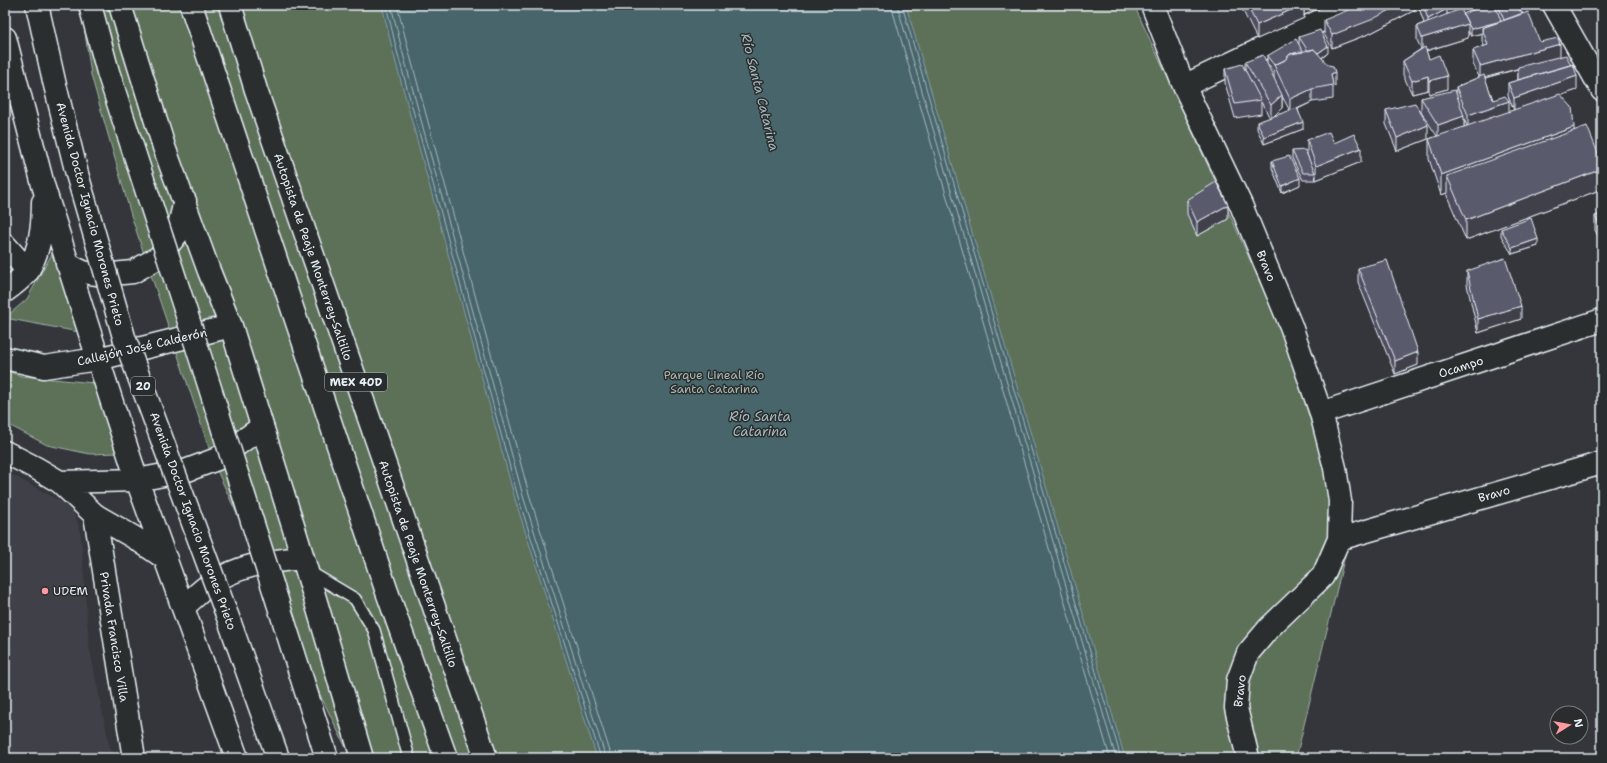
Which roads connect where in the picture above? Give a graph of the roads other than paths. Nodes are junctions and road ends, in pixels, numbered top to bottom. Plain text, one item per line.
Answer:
1 (37, 5) edge
2 (90, 5) edge
3 (120, 5) edge
4 (190, 5) edge
5 (230, 5) edge
6 (1152, 5) edge
7 (1353, 5) edge
8 (1554, 5) edge
9 (5, 38) edge
10 (1184, 86) junction
11 (1602, 90) edge
12 (43, 185) junction
13 (185, 201) junction
14 (5, 245) edge
15 (67, 264) junction
16 (28, 270) junction
17 (5, 291) edge
18 (1602, 320) edge
19 (231, 326) junction
20 (5, 358) edge
21 (98, 359) junction
22 (1321, 413) junction
23 (262, 427) junction
24 (5, 452) edge
25 (1602, 463) edge
26 (137, 480) junction
27 (60, 482) junction
28 (95, 515) junction
29 (1340, 539) junction
30 (166, 559) junction
31 (304, 564) junction
32 (183, 607) junction
33 (134, 758) edge
34 (237, 758) edge
35 (278, 758) edge
36 (327, 758) edge
37 (362, 758) edge
38 (409, 758) edge
39 (446, 758) edge
40 (486, 758) edge
41 (1248, 758) edge

1 - 35 main road, Avenida Doctor Ignacio Morones Prieto / 20, bridge
2 - 36 main road, bridge
3 - 13 main road
4 - 39 main road, MEX 40D
5 - 40 main road, Autopista de Peaje Monterrey-Saltillo / MEX 40D
6 - 10 main road, Bravo
7 - 10 main road
8 - 11 main road
9 - 12 main road
10 - 22 main road, Bravo
12 - 15 main road
12 - 16 main road
13 - 15 main road
13 - 19 main road
14 - 16 main road
15 - 21 main road
16 - 17 main road
18 - 22 main road, Ocampo
19 - 21 main road, Callejón José Calderón
19 - 23 main road
20 - 21 main road, Callejón José Calderón
21 - 26 main road
22 - 29 main road, Bravo
23 - 26 main road
23 - 31 main road
24 - 27 main road
25 - 29 main road, Bravo
26 - 27 main road
26 - 30 main road
27 - 28 main road
28 - 30 main road
28 - 33 main road, Privada Francisco Villa
29 - 41 main road, Bravo
30 - 32 main road
31 - 32 main road
31 - 37 main road
31 - 38 lane
32 - 34 main road

